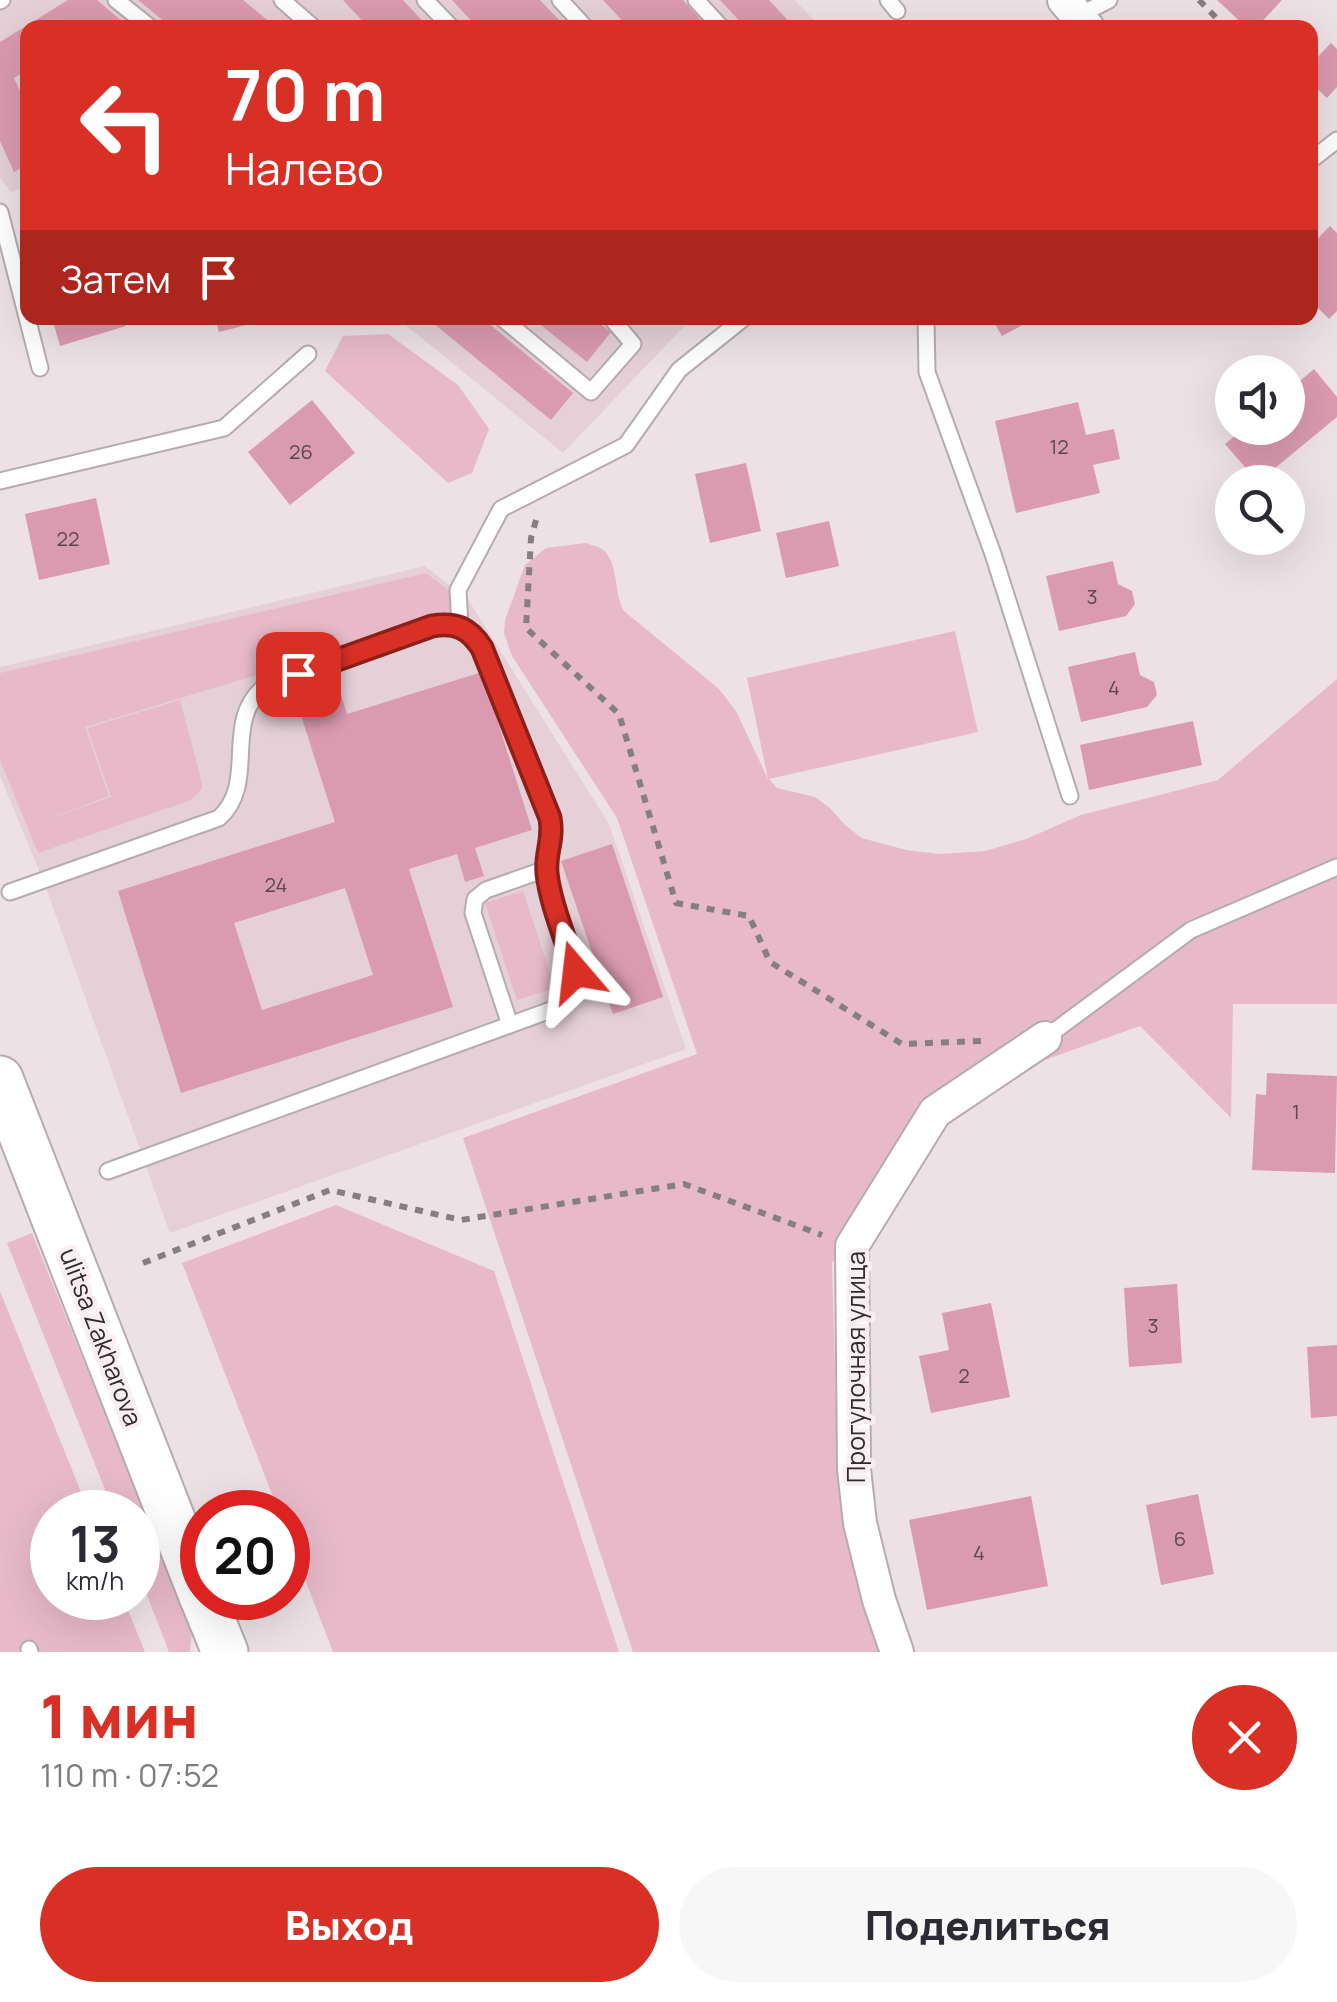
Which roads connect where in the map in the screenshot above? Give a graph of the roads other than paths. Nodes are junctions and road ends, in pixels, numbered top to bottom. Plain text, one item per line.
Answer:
1 (116, 0) edge
2 (282, 0) edge
3 (425, 0) edge
4 (560, 0) edge
5 (696, 0) edge
6 (1109, 0) edge
7 (1073, 18) edge
8 (141, 20) edge
9 (305, 20) edge
10 (444, 20) edge
11 (579, 20) edge
12 (715, 20) edge
13 (0, 212) edge
14 (20, 290) edge
15 (29, 325) edge
16 (510, 325) edge
17 (618, 325) edge
18 (735, 325) edge
19 (926, 325) edge
20 (308, 354) dead end
21 (40, 368) dead end
22 (0, 480) edge
23 (460, 625) junction
24 (1070, 796) dead end
25 (1337, 867) edge
26 (546, 869) junction
27 (10, 892) dead end
28 (510, 1024) junction
29 (1045, 1038) joint
30 (0, 1079) edge
31 (108, 1171) dead end
32 (180, 1537) edge
33 (212, 1620) edge
34 (225, 1652) edge
35 (896, 1652) edge

1 - 8 lane
2 - 9 lane
3 - 10 lane
4 - 11 lane
5 - 12 lane
6 - 7 lane
13 - 14 lane
15 - 21 lane
16 - 17 lane
18 - 23 lane
19 - 24 lane
20 - 22 lane
23 - 26 lane
23 - 27 lane
25 - 29 lane
26 - 28 lane
26 - 28 lane
28 - 31 lane
29 - 35 street, Прогулочная улица
30 - 32 main road, ulitsa Zakharova
33 - 34 main road, ulitsa Zakharova

